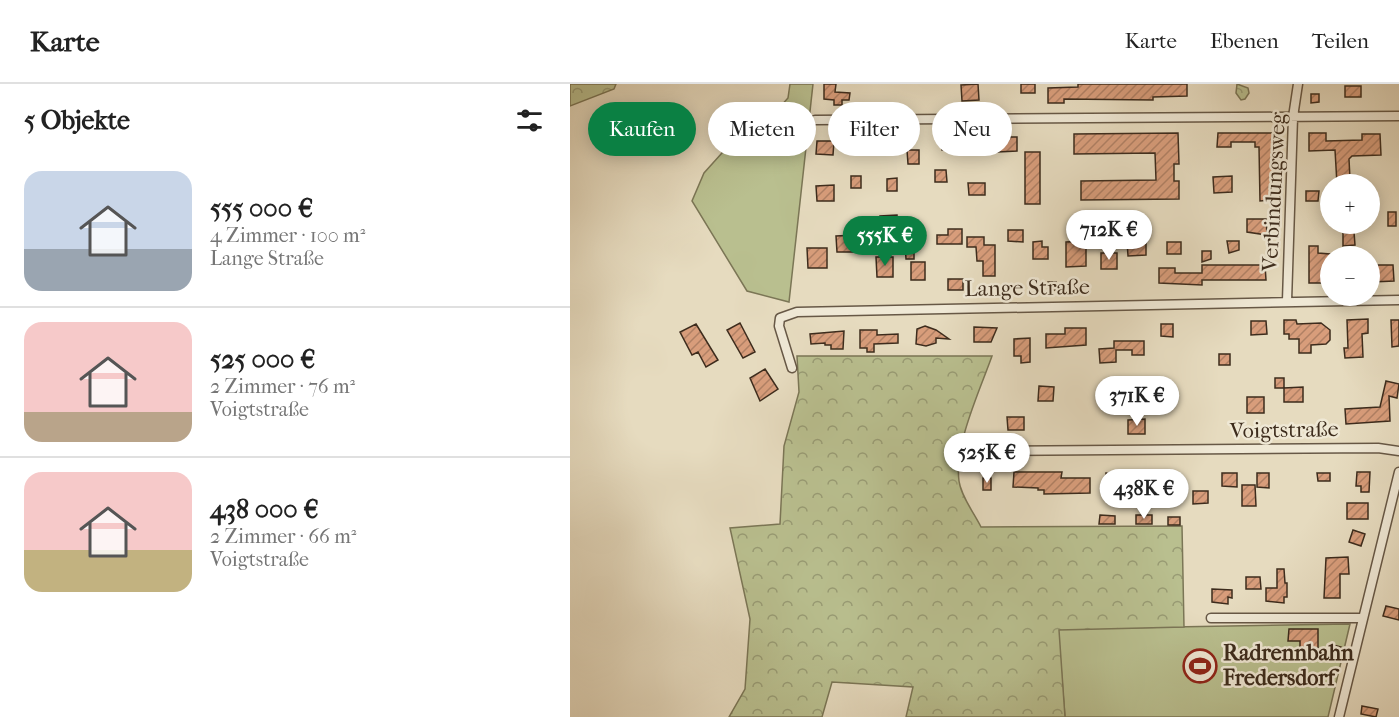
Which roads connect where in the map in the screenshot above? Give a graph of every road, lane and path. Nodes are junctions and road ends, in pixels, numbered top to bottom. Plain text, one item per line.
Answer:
1 (1298, 84) edge
2 (1399, 116) edge
3 (1293, 117) junction
4 (816, 120) edge
5 (1399, 300) edge
6 (1287, 301) junction
7 (792, 368) dead end
8 (989, 451) dead end
9 (1399, 451) edge
10 (1399, 472) edge
11 (1211, 618) dead end
12 (1363, 618) junction
13 (1339, 717) edge

1 - 3 street, Verbindungsweg
2 - 3 street
3 - 4 street
3 - 6 street, Verbindungsweg
5 - 6 street, Lange Straße
6 - 7 street, Lange Straße
8 - 9 street, Voigtstraße
10 - 12 street
11 - 12 street
12 - 13 street

